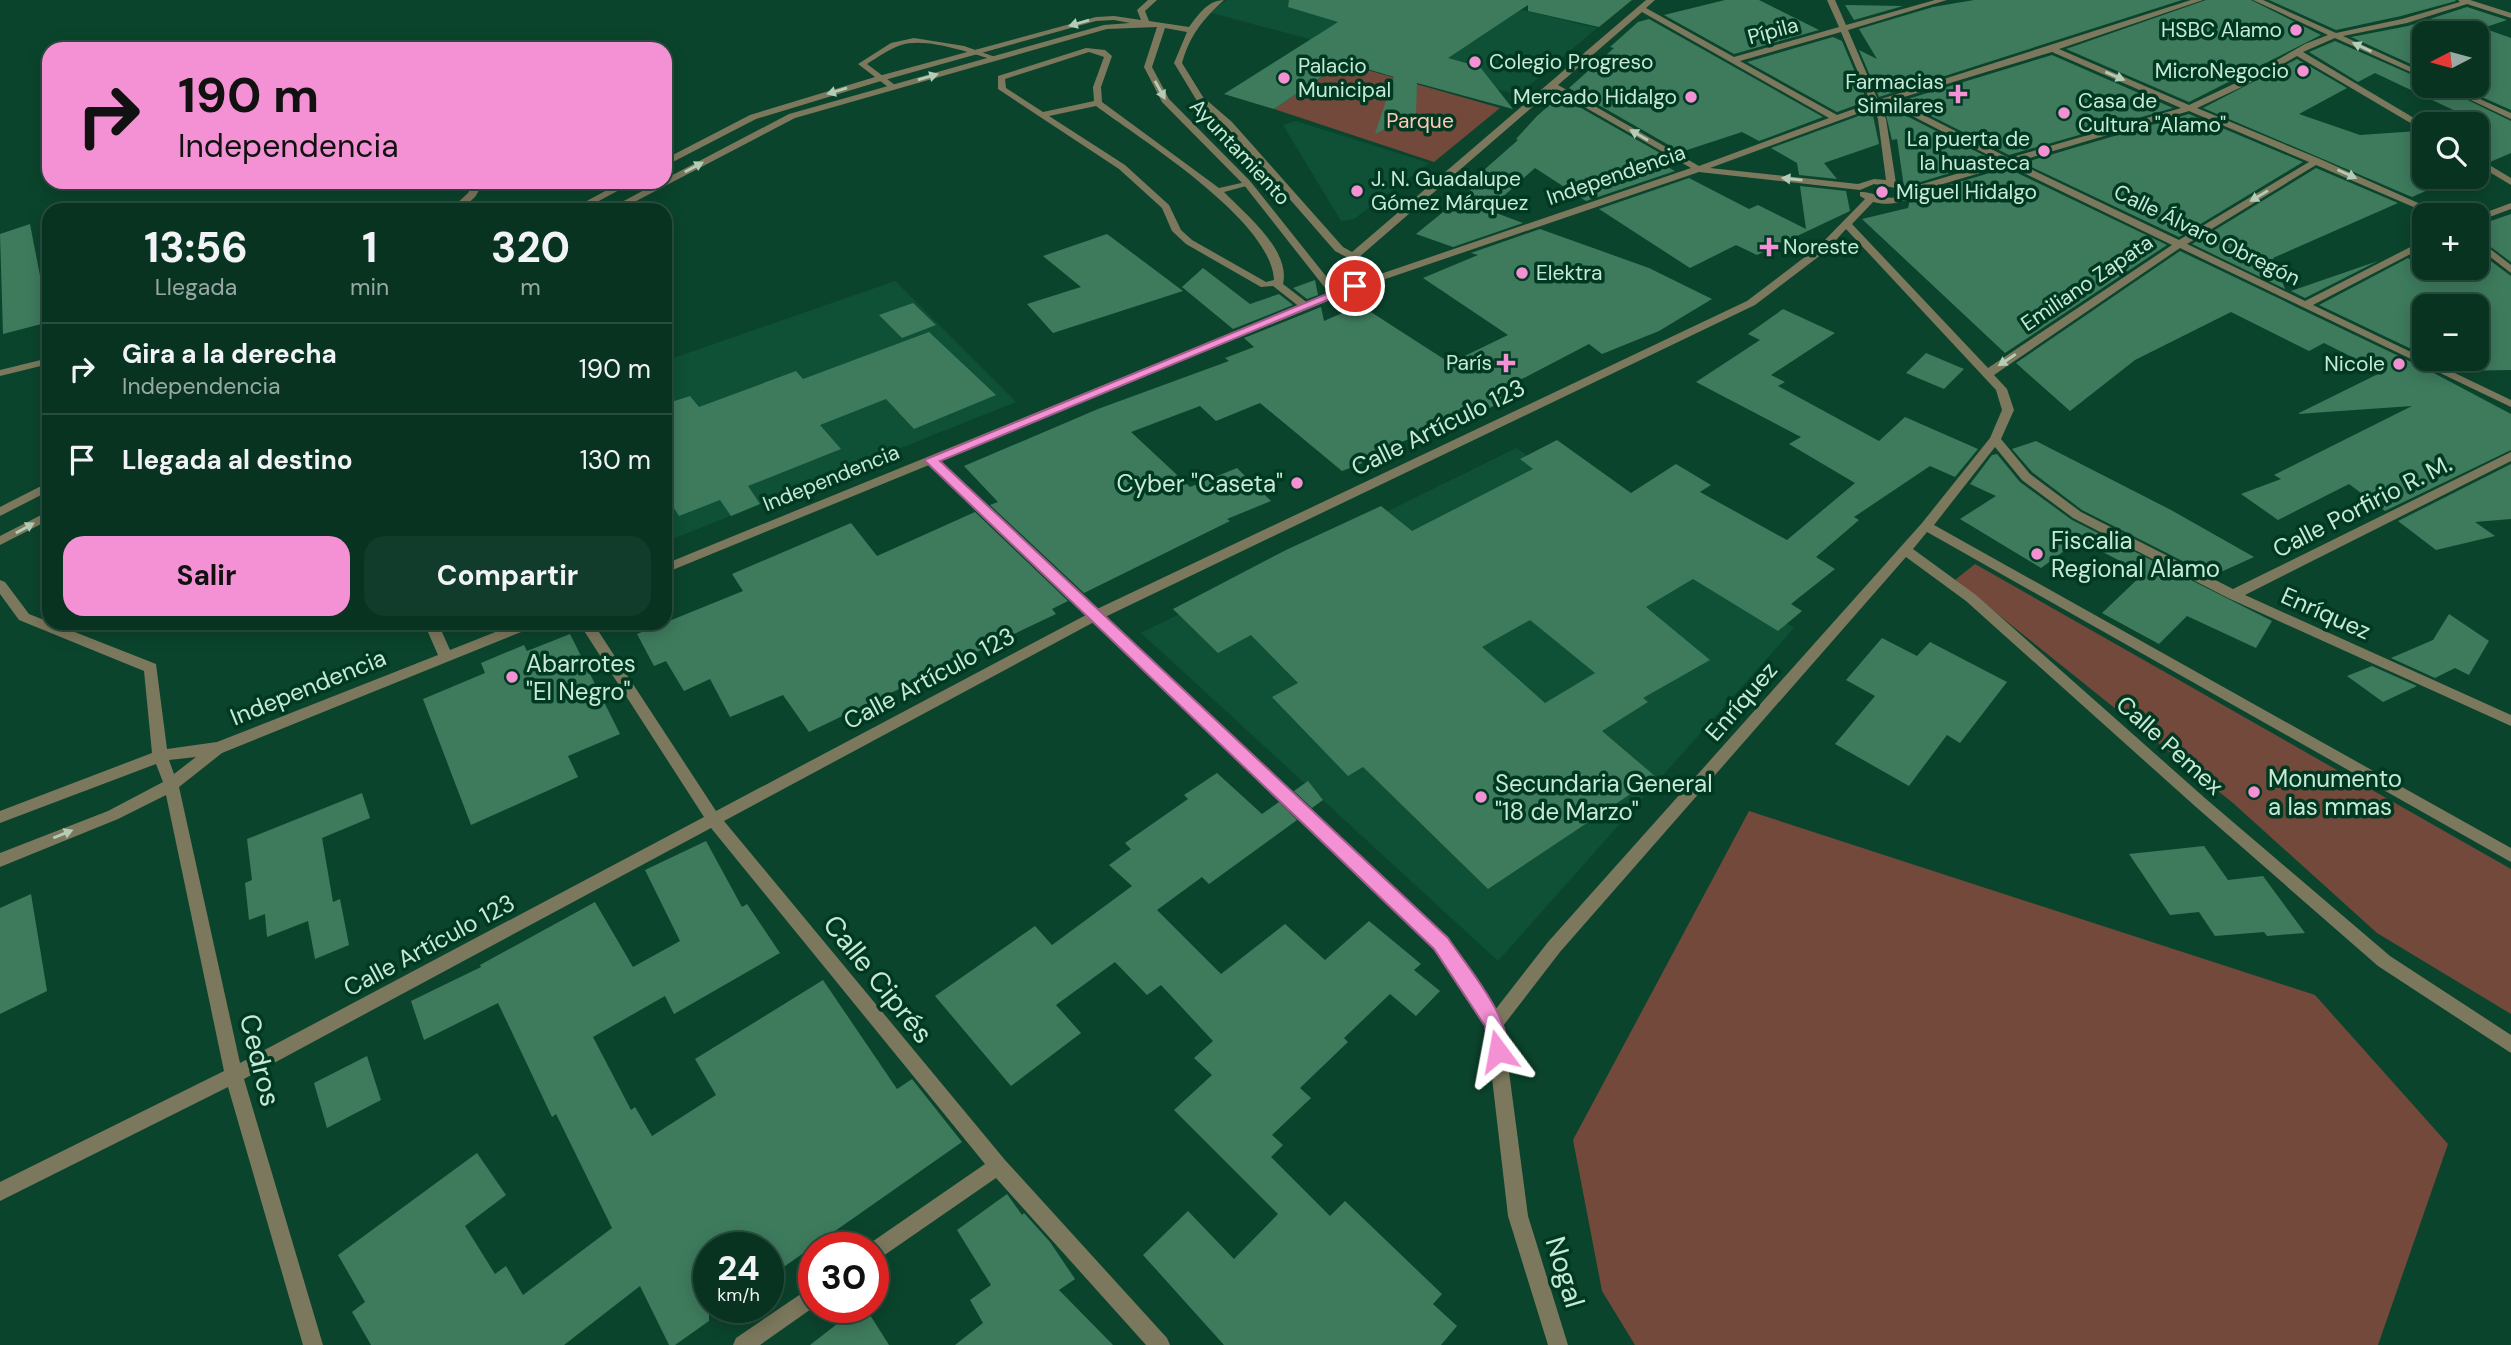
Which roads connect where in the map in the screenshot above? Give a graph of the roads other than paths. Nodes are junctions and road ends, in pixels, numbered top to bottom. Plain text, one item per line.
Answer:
1 (1144, 0) edge
2 (1153, 0) edge
3 (1220, 0) edge
4 (1650, 0) edge
5 (1831, 0) edge
6 (1943, 0) edge
7 (2199, 0) edge
8 (2257, 0) edge
9 (2465, 1) edge
10 (1641, 8) junction
11 (1141, 10) junction
12 (2511, 16) edge
13 (1146, 24) junction
14 (1161, 27) junction
15 (1191, 30) junction
16 (1844, 31) junction
17 (2337, 35) junction
18 (2052, 49) junction
19 (979, 51) junction
20 (2298, 53) junction
21 (994, 58) junction
22 (1733, 60) junction
23 (2412, 70) edge
24 (878, 79) junction
25 (1554, 86) junction
26 (892, 87) junction
27 (2471, 98) edge
28 (1882, 102) junction
29 (1098, 103) junction
30 (2189, 108) junction
31 (1044, 114) junction
32 (2511, 116) edge
33 (1835, 118) junction
34 (2412, 121) edge
35 (672, 159) edge
36 (2007, 161) junction
37 (2317, 161) junction
38 (2489, 168) edge
39 (1698, 169) junction
40 (672, 179) edge
41 (2511, 182) edge
42 (1247, 183) junction
43 (1891, 183) junction
44 (1860, 187) junction
45 (475, 189) edge
46 (616, 189) edge
47 (652, 189) edge
48 (1217, 191) junction
49 (1905, 192) junction
50 (1871, 198) junction
51 (463, 203) edge
52 (588, 203) edge
53 (625, 203) edge
54 (2413, 203) edge
55 (2511, 206) edge
56 (2489, 214) edge
57 (1847, 224) junction
58 (2180, 244) junction
59 (2412, 249) edge
60 (2489, 252) edge
61 (1353, 257) junction
62 (2511, 270) edge
63 (1276, 284) junction
64 (1355, 286) junction
65 (1335, 294) junction
66 (2306, 304) junction
67 (1305, 306) junction
68 (42, 358) edge
69 (42, 362) edge
70 (33, 363) junction
71 (0, 373) edge
72 (1987, 374) junction
73 (2511, 390) edge
74 (2492, 395) junction
75 (2511, 404) edge
76 (1995, 439) junction
77 (2511, 456) edge
78 (931, 460) junction
79 (42, 490) edge
80 (0, 512) edge
81 (42, 519) edge
82 (1926, 526) junction
83 (0, 541) edge
84 (1905, 550) junction
85 (672, 566) edge
86 (0, 585) edge
87 (2233, 595) junction
88 (1095, 616) junction
89 (42, 624) edge
90 (57, 630) edge
91 (434, 630) edge
92 (514, 630) edge
93 (591, 630) edge
94 (446, 657) junction
95 (2511, 721) edge
96 (218, 748) junction
97 (160, 756) junction
98 (170, 785) junction
99 (0, 817) edge
100 (713, 819) junction
101 (2511, 856) edge
102 (0, 860) edge
103 (1494, 1024) junction
104 (2511, 1045) edge
105 (234, 1075) junction
106 (998, 1166) junction
107 (0, 1192) edge
108 (889, 1242) edge
109 (798, 1306) edge
110 (313, 1345) edge
111 (743, 1345) edge
112 (1160, 1345) edge
113 (1558, 1345) edge

1 - 11 street
2 - 11 street
3 - 15 street
4 - 10 street
5 - 16 street
6 - 16 street, Pípila
7 - 18 street, Independencia
8 - 17 street
9 - 12 street
9 - 17 street
10 - 22 street
10 - 25 street
11 - 13 street
13 - 14 street
13 -> 19 street
13 - 21 street
14 - 15 street
14 -> 42 street, Ayuntamiento
15 - 61 street, Ayuntamiento
16 - 22 street, Pípila
16 - 28 street
17 - 20 street
23 -> 17 street
18 - 28 street, Independencia
18 -> 30 street
19 - 21 street
19 - 24 street
19 - 24 street
20 - 30 street
20 - 34 street
26 -> 21 street
22 - 33 street
24 - 26 street
24 -> 35 street
39 -> 25 street
25 - 61 street
40 -> 26 street
27 - 32 street
28 - 33 street, Independencia
28 - 36 street, Calle Álvaro Obregón
28 - 43 street
29 - 31 street
29 - 31 street
29 - 48 street
30 - 36 street
30 - 37 street
31 - 63 street
33 - 39 street, Independencia
36 - 49 street
36 - 58 street, Calle Álvaro Obregón
37 -> 54 street
37 -> 58 street, Emiliano Zapata
38 - 41 street
44 -> 39 street
39 - 64 street, Independencia
42 - 48 street
42 - 65 street, Ayuntamiento
43 - 44 street
43 - 49 street
44 - 50 street
45 - 51 street
46 - 52 street
53 -> 47 street
48 - 63 street
49 - 50 street
50 - 57 street, Calle Artículo 123
55 - 56 street
57 - 72 street, Enríquez
57 - 88 street, Calle Artículo 123
58 - 66 street, Calle Álvaro Obregón
58 -> 72 street, Emiliano Zapata
59 - 66 street
60 - 62 street
61 - 64 street
63 - 67 street
64 - 65 street, Independencia
65 - 67 street, Independencia
66 - 74 street, Calle Álvaro Obregón
67 - 78 street, Independencia
68 - 70 street
69 - 70 street
70 - 71 street
72 - 76 street, Enríquez
73 - 74 street
74 - 75 street, Calle Álvaro Obregón
76 - 82 street, Enríquez
76 - 87 street, Enríquez
77 - 87 street, Calle Porfirio R. M.
78 - 85 street, Independencia
78 - 88 street
79 - 80 street
83 -> 81 street
82 - 84 street, Enríquez
82 - 101 street
84 - 103 street, Enríquez
84 - 104 street, Calle Pemex
86 - 89 street, Cedros
87 - 95 street, Enríquez
88 - 100 street, Calle Artículo 123
88 - 103 street
90 - 97 street, Cedros
91 - 94 street
92 - 94 street, Independencia
93 - 100 street, Calle Ciprés
94 - 96 street, Independencia
96 - 97 street, Independencia
96 - 98 street, Independencia
97 - 98 street, Cedros
97 - 99 street, Independencia
102 -> 98 street, Independencia
98 - 105 street, Cedros
100 - 105 street, Calle Artículo 123
100 - 106 street, Calle Ciprés
103 - 113 street, Nogal
105 - 107 street, Calle Artículo 123
105 - 110 street, Cedros
106 - 108 street
106 - 112 street, Calle Ciprés
109 - 111 street

